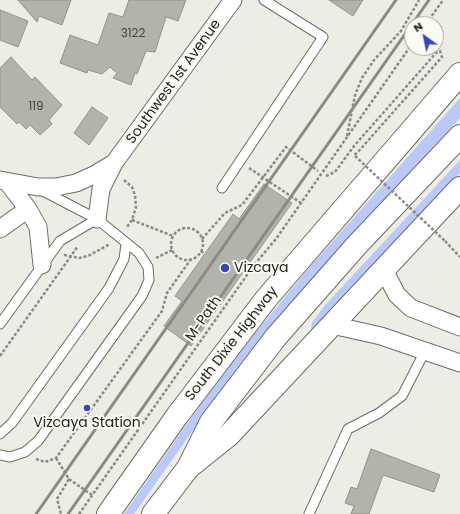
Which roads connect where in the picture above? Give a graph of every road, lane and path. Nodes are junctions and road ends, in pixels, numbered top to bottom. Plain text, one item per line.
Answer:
1 (233, 0) edge
2 (264, 0) edge
3 (419, 0) edge
4 (443, 0) edge
5 (432, 16) edge
6 (404, 55) edge
7 (460, 74) edge
8 (347, 136) junction
9 (460, 136) edge
10 (114, 163) junction
11 (318, 170) dead end
12 (257, 174) dead end
13 (326, 176) dead end
14 (264, 178) junction
15 (124, 180) dead end
16 (4, 181) edge
17 (38, 188) junction
18 (222, 188) dead end
19 (460, 188) edge
20 (301, 203) junction
21 (28, 209) junction
22 (97, 219) junction
23 (132, 220) junction
24 (0, 229) edge
25 (123, 232) dead end
26 (173, 236) junction
27 (202, 239) junction
28 (83, 241) dead end
29 (114, 242) dead end
30 (126, 244) junction
31 (172, 250) junction
32 (201, 251) junction
33 (59, 253) dead end
34 (205, 254) dead end
35 (70, 256) junction
36 (460, 257) edge
37 (154, 259) dead end
38 (191, 259) junction
39 (42, 266) junction
40 (384, 270) junction
41 (0, 324) edge
42 (332, 325) junction
43 (460, 327) edge
44 (425, 351) junction
45 (0, 356) edge
46 (460, 363) edge
47 (0, 434) edge
48 (0, 455) edge
49 (56, 458) junction
50 (38, 460) dead end
51 (188, 468) junction
52 (69, 479) junction
53 (92, 496) junction
54 (61, 514) edge
55 (79, 514) edge
56 (108, 514) edge
57 (153, 514) edge
58 (309, 514) edge

1 - 10 street, Southwest 1st Avenue
2 - 18 lane
3 - 8 path, M-Path
4 - 5 path
6 - 8 path, M-Path
7 - 56 main road, South Dixie Highway
8 - 20 path, M-Path
9 - 51 main road
10 - 17 street, Southwest 1st Avenue
10 - 22 street, Southwest 1st Avenue
11 - 14 path
12 - 14 path
13 - 36 path, bridge
14 - 20 path
14 - 27 path
15 - 23 path
16 - 17 street, Southwest 1st Avenue
16 - 21 street
17 - 22 lane
19 - 40 main road
20 - 53 path, M-Path
21 - 24 street
21 - 39 street
22 - 30 lane
22 - 39 lane
23 - 25 path
23 - 26 path
26 - 27 path
26 - 31 path
27 - 32 path
28 - 35 path
29 - 35 path
30 - 47 lane
30 - 48 lane
31 - 37 path
31 - 38 path
32 - 34 path
32 - 38 path
33 - 35 path
35 - 45 path
38 - 49 path
39 - 41 lane
40 - 42 main road
40 - 43 street
42 - 44 street
42 - 51 main road
44 - 46 street
44 - 58 lane
49 - 50 path
49 - 52 path
51 - 57 main road
52 - 53 path
52 - 54 path
53 - 55 path, M-Path

